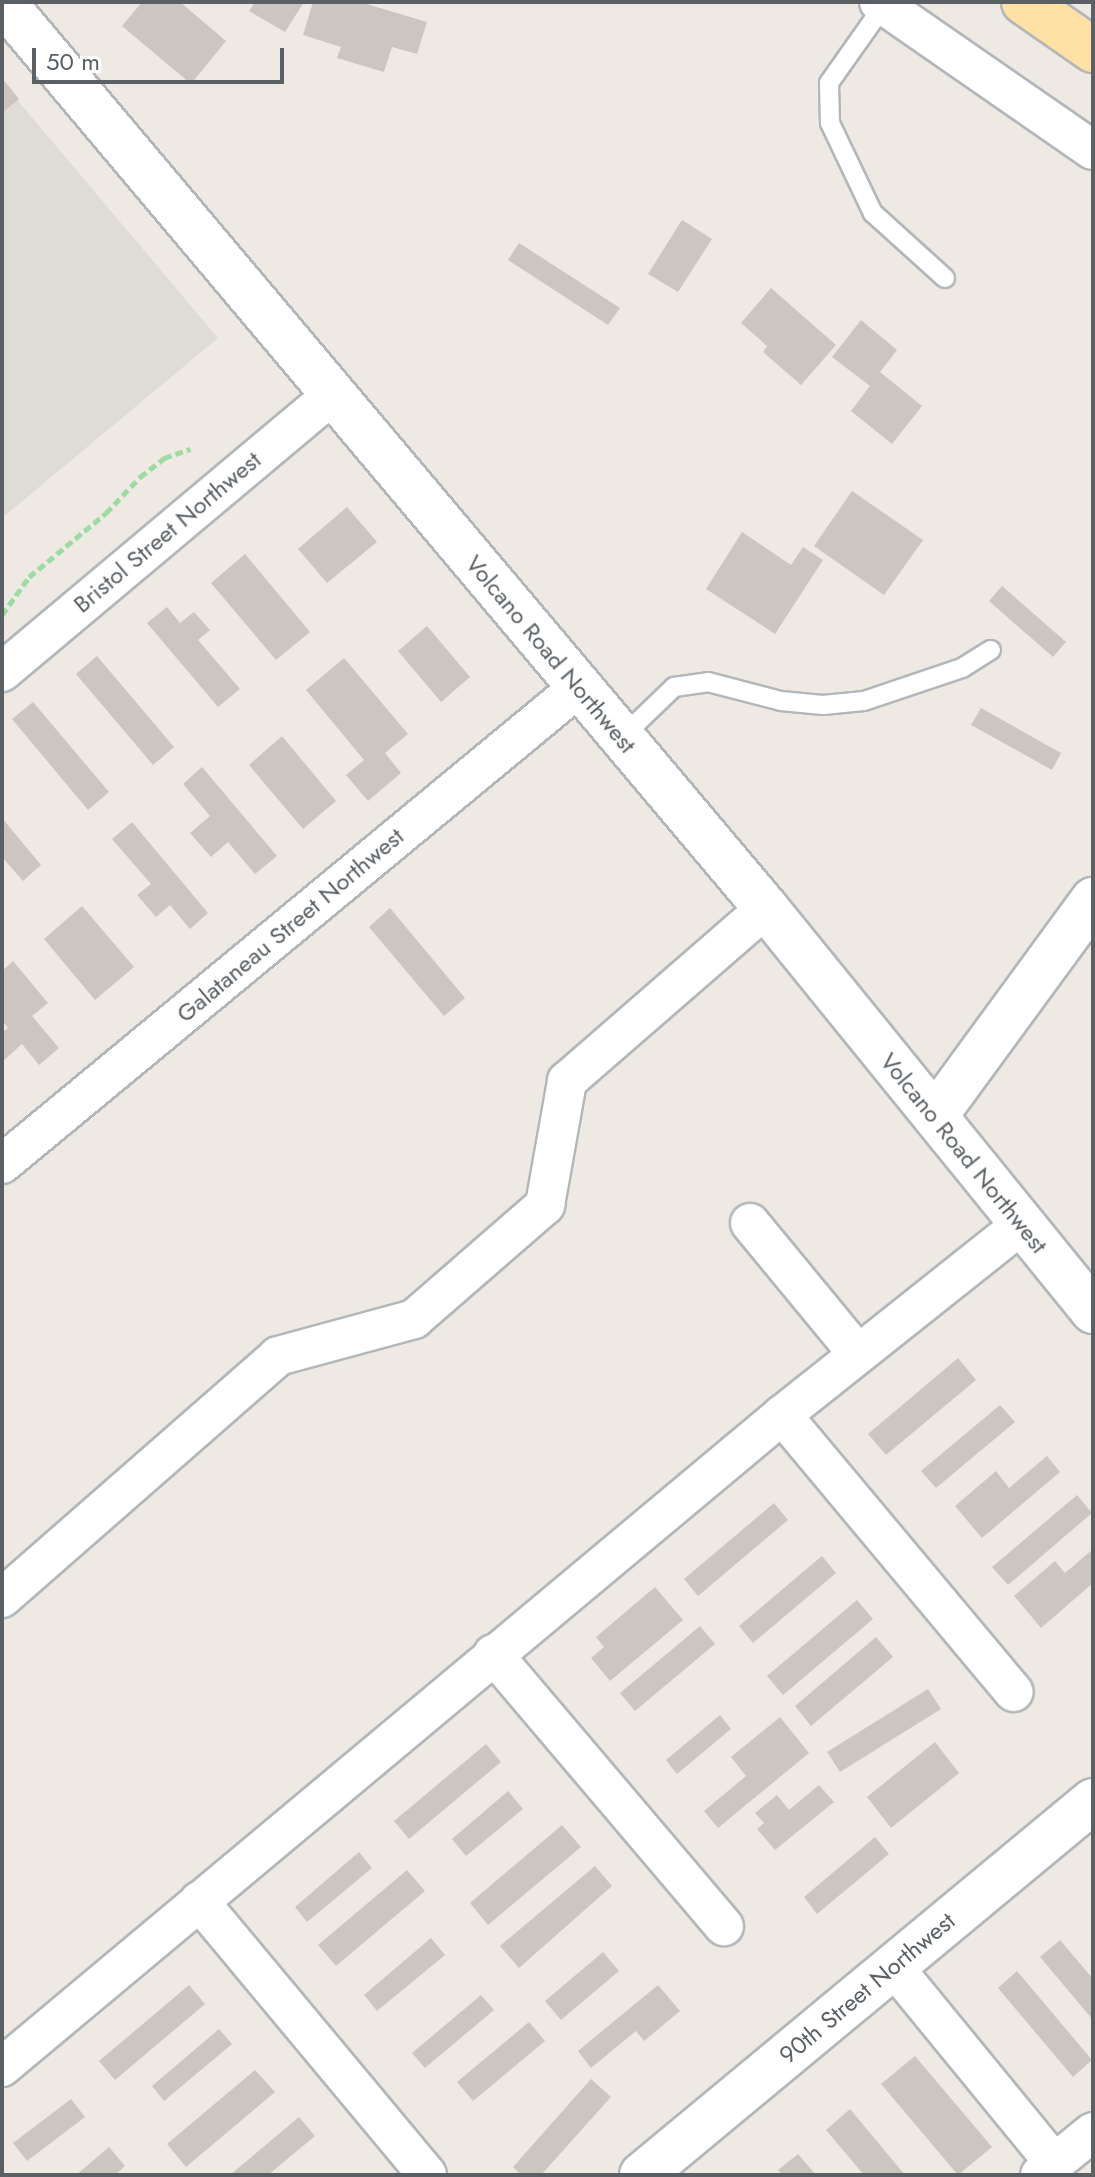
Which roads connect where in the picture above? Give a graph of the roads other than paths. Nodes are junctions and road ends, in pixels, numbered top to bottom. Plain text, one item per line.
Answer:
1 (3, 2) edge
2 (1024, 2) edge
3 (882, 4) edge
4 (1093, 50) edge
5 (1093, 150) edge
6 (945, 278) dead end
7 (333, 394) junction
8 (991, 650) dead end
9 (2, 672) edge
10 (579, 687) junction
11 (621, 738) junction
12 (1093, 900) edge
13 (766, 908) junction
14 (935, 1116) junction
15 (2, 1164) edge
16 (750, 1223) dead end
17 (1022, 1224) junction
18 (1093, 1311) edge
19 (857, 1353) junction
20 (782, 1415) junction
21 (2, 1598) edge
22 (493, 1654) junction
23 (1014, 1692) dead end
24 (1093, 1801) edge
25 (199, 1901) junction
26 (724, 1926) dead end
27 (893, 1966) junction
28 (2, 2067) edge
29 (1093, 2132) edge
30 (1047, 2169) edge
31 (427, 2175) edge
32 (642, 2175) edge

1 - 7 street, Volcano Road Northwest
2 - 4 main road
3 - 5 street
3 - 6 lane
7 - 9 street, Bristol Street Northwest
7 - 10 street, Volcano Road Northwest
8 - 11 lane
10 - 11 street, Volcano Road Northwest
10 - 15 street, Galataneau Street Northwest
11 - 13 street, Volcano Road Northwest
12 - 14 street
13 - 14 street, Volcano Road Northwest
13 - 21 street
14 - 17 street, Volcano Road Northwest
16 - 19 street
17 - 18 street, Volcano Road Northwest
17 - 19 street
19 - 20 street
20 - 22 street
20 - 23 street
22 - 25 street
22 - 26 street
24 - 27 street, 90th Street Northwest
25 - 28 street
25 - 31 street
27 - 30 street
27 - 32 street, 90th Street Northwest
29 - 30 street

